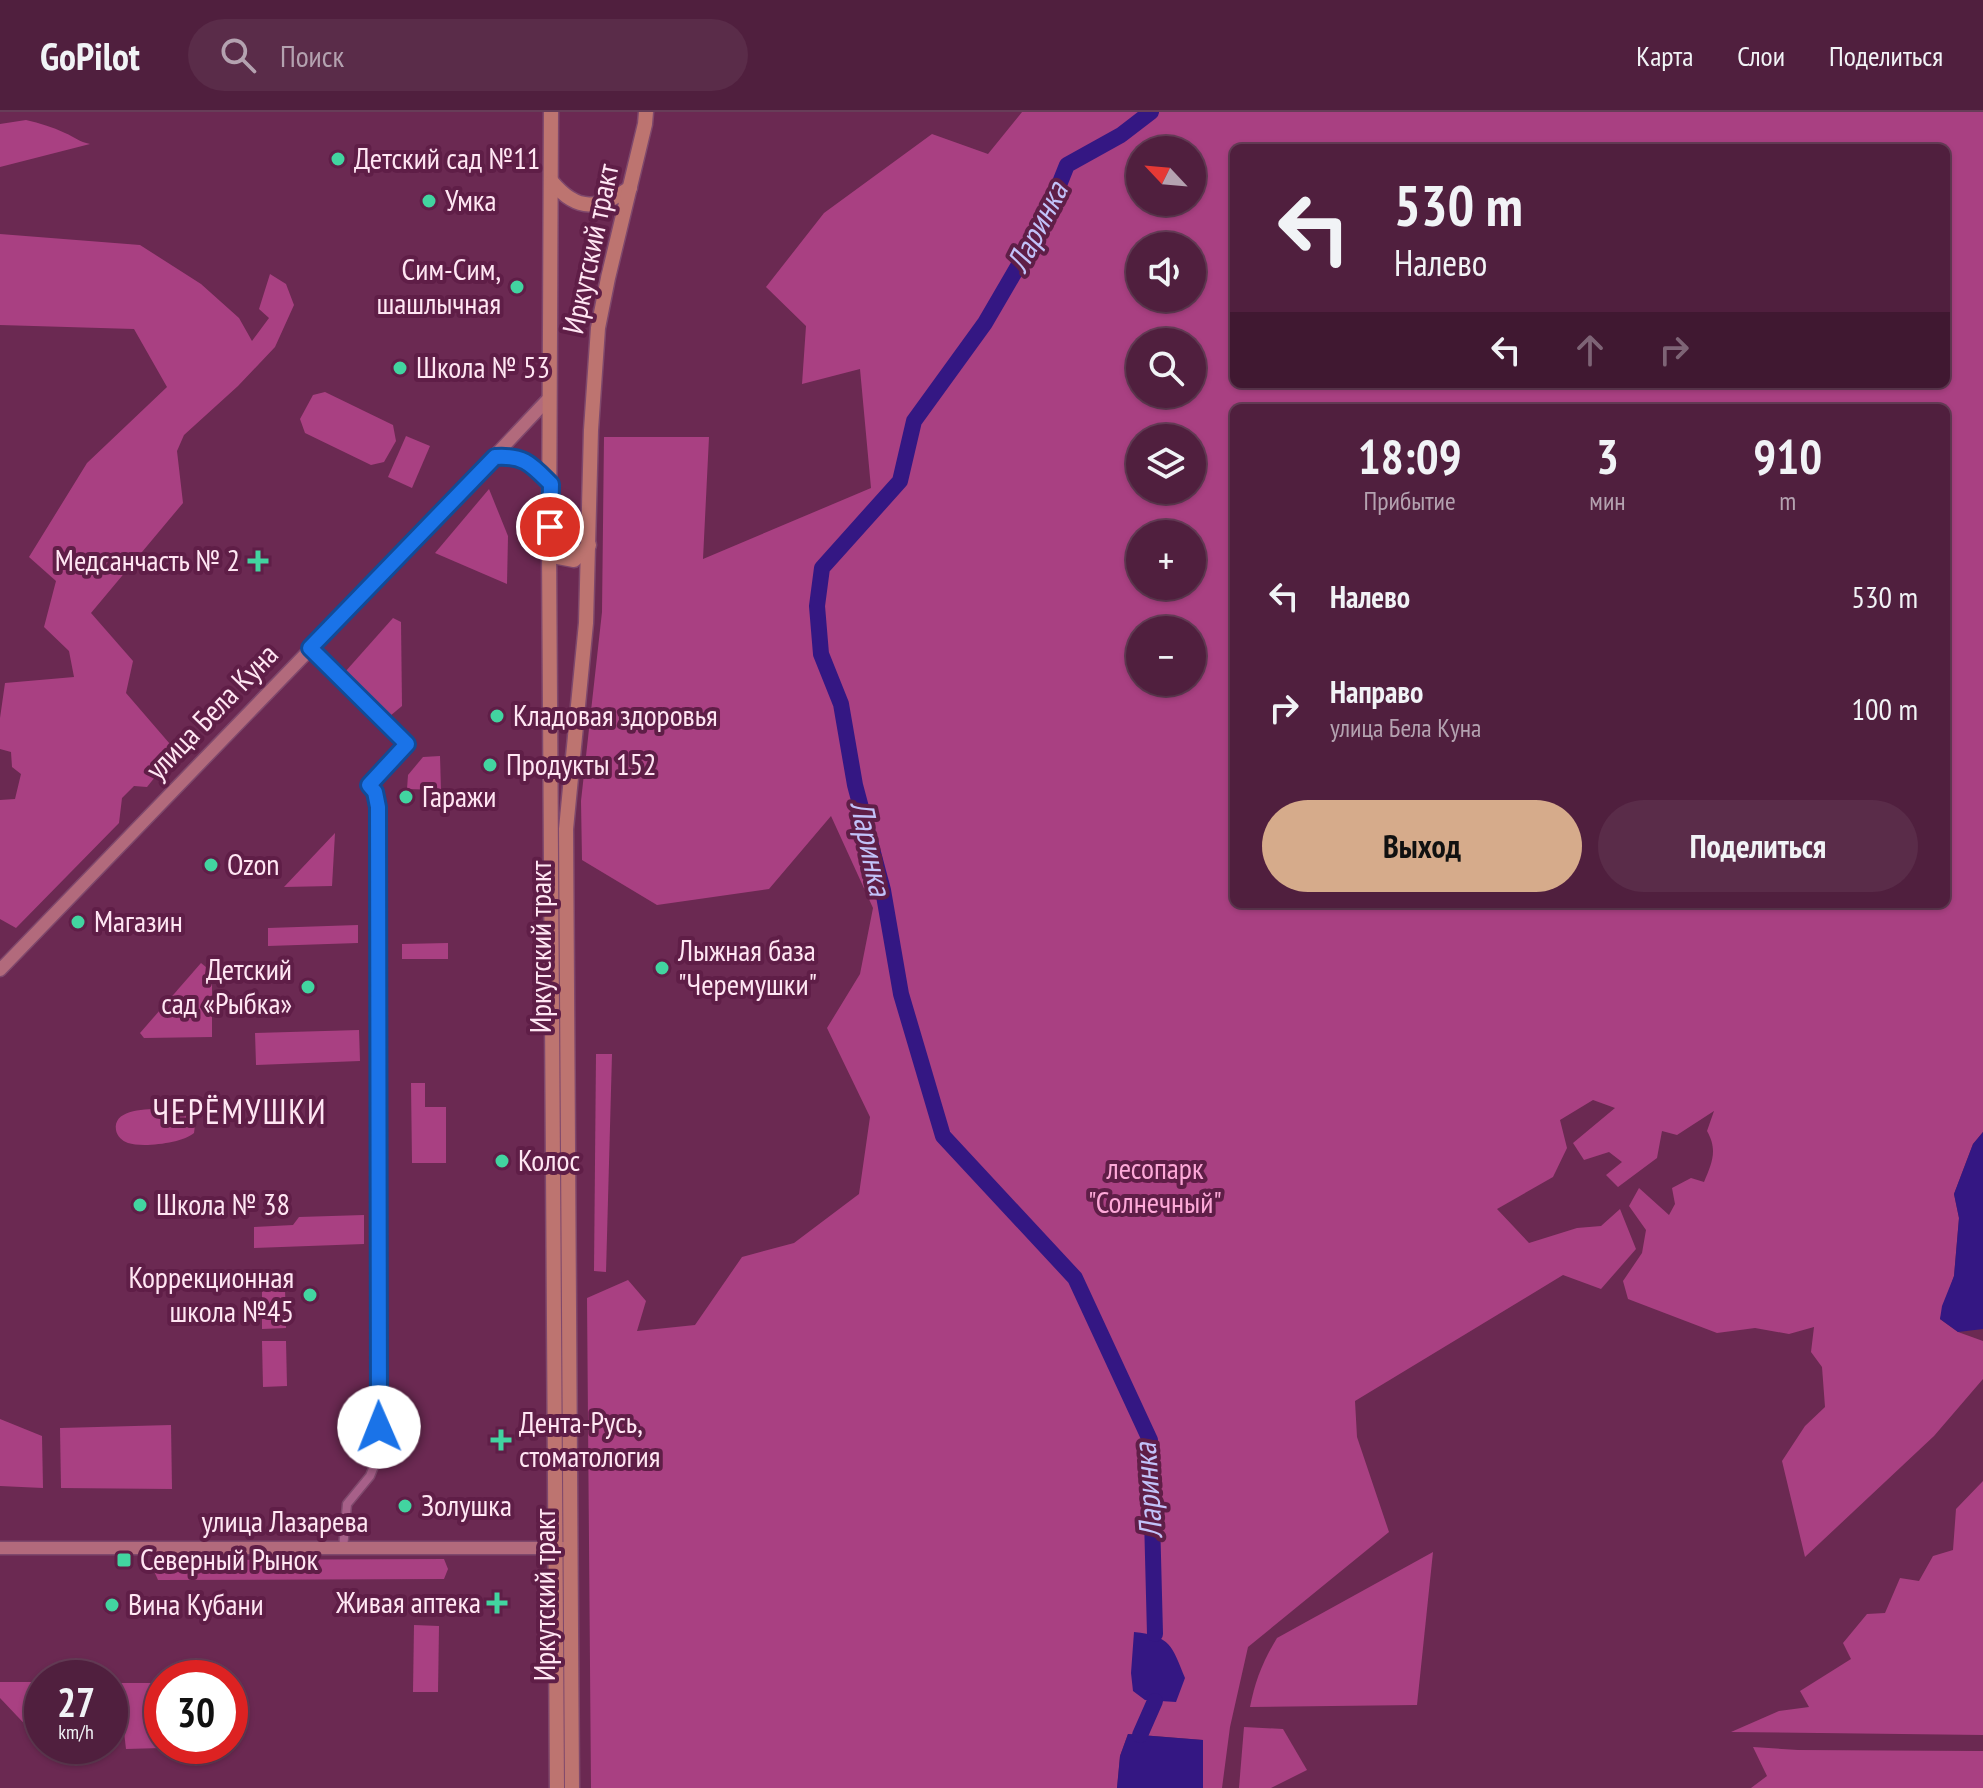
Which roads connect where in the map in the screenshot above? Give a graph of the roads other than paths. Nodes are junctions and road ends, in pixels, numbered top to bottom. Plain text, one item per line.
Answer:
1 (551, 112) edge
2 (647, 116) edge
3 (552, 182) junction
4 (630, 188) junction
5 (550, 397) junction
6 (495, 457) junction
7 (551, 484) junction
8 (590, 545) junction
9 (549, 549) junction
10 (310, 648) junction
11 (0, 970) edge
12 (0, 1548) edge
13 (563, 1548) junction
14 (343, 1549) junction
15 (557, 1788) edge
16 (572, 1788) edge

1 - 3 main road, Иркутский тракт
2 - 4 main road, Иркутский тракт
3 - 4 main road
3 - 5 main road, Иркутский тракт
4 - 8 main road, Иркутский тракт
5 - 6 main road, улица Бела Куна
5 - 7 main road, Иркутский тракт
6 - 7 main road
6 - 10 main road, улица Бела Куна
7 - 9 main road, Иркутский тракт
8 - 9 main road
8 - 13 main road, Иркутский тракт
9 - 13 main road, Иркутский тракт
10 - 11 main road, улица Бела Куна
10 - 14 street
12 - 14 main road, улица Лазарева
13 - 14 main road, улица Лазарева
13 - 15 main road, Иркутский тракт
13 - 16 main road, Иркутский тракт

